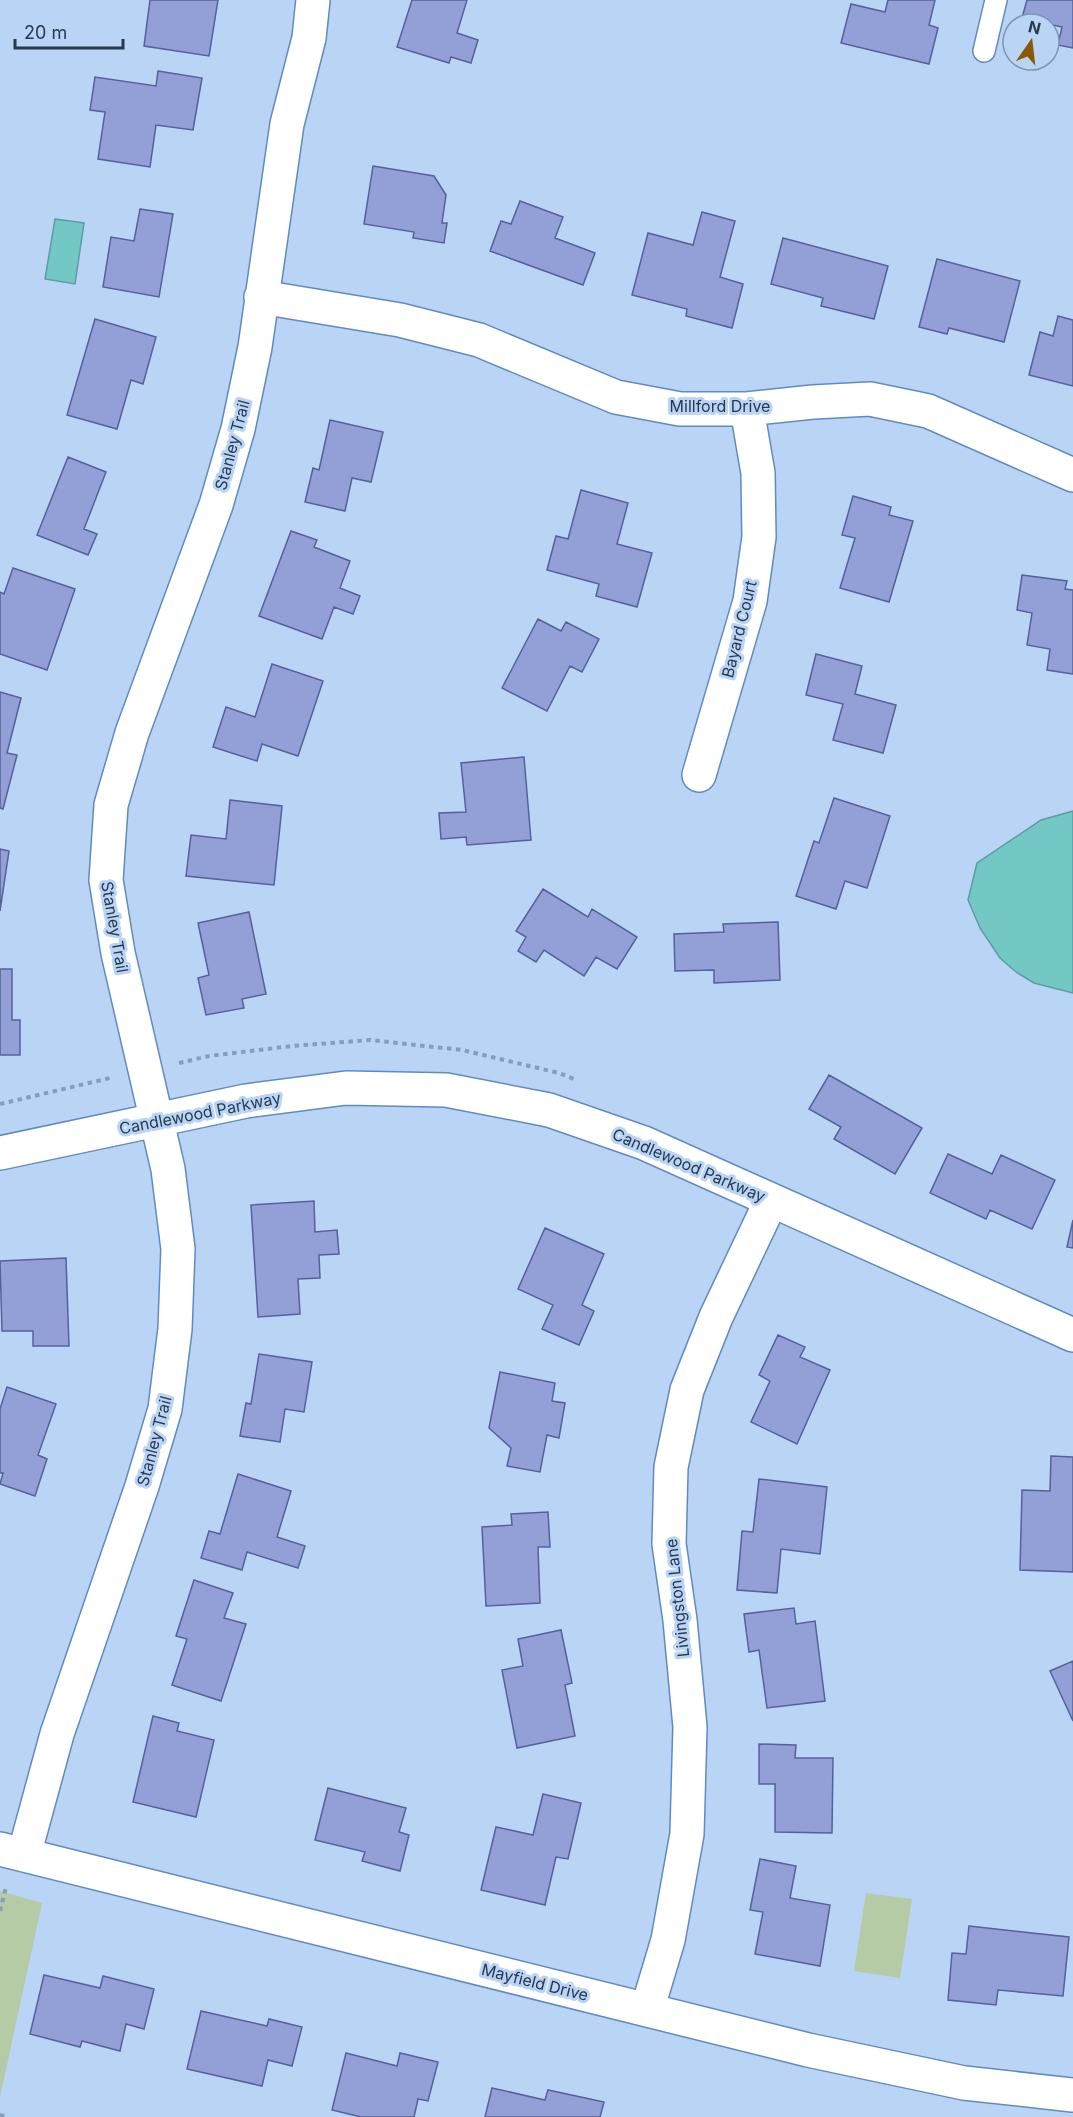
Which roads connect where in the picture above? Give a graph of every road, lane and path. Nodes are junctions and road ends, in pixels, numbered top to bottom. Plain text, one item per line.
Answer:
1 (313, 0) edge
2 (996, 0) edge
3 (984, 51) dead end
4 (261, 297) junction
5 (747, 409) junction
6 (1073, 475) edge
7 (699, 774) dead end
8 (156, 1121) junction
9 (0, 1153) edge
10 (771, 1201) junction
11 (1073, 1335) edge
12 (12, 1852) edge
13 (7, 1883) dead end
14 (0, 1911) edge
15 (647, 2010) junction
16 (1073, 2096) edge
17 (0, 2115) edge
18 (7, 2117) edge

1 - 4 street, Stanley Trail
2 - 3 lane
4 - 5 street, Millford Drive
4 - 8 street, Stanley Trail
5 - 6 street, Millford Drive
5 - 7 street, Bayard Court
8 - 9 street, Candlewood Parkway
8 - 10 street, Candlewood Parkway
8 - 12 street, Stanley Trail
10 - 11 street, Candlewood Parkway
10 - 15 street, Livingston Lane
12 - 15 street, Mayfield Drive
13 - 14 path
15 - 16 street, Mayfield Drive
17 - 18 path

